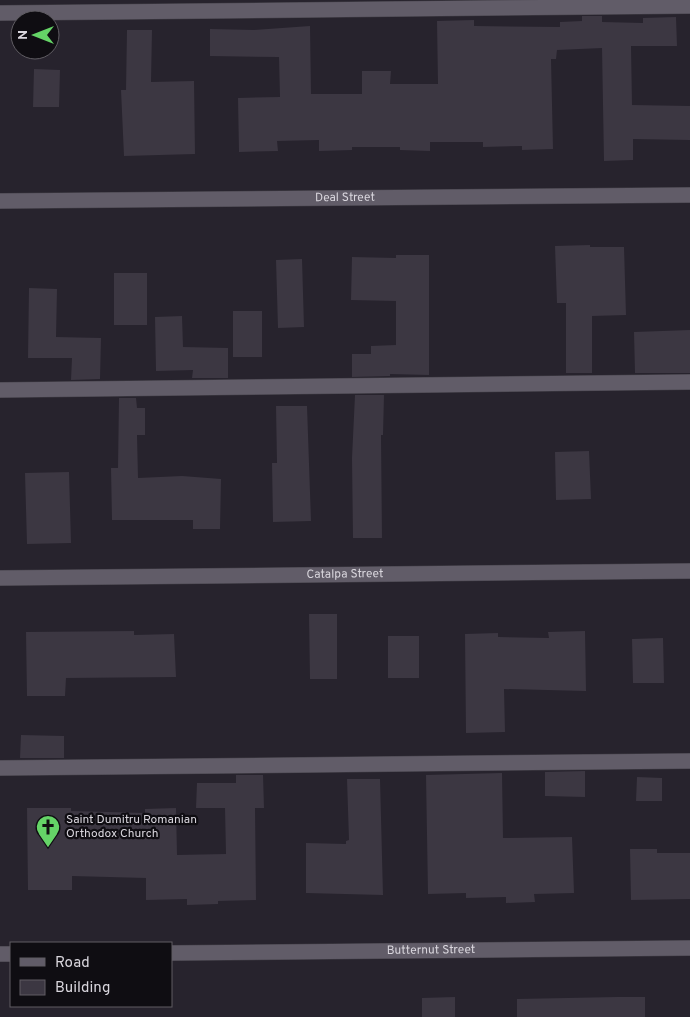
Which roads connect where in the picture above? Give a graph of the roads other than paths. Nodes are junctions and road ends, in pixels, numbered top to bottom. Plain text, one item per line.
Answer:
1 (690, 6) edge
2 (0, 13) edge
3 (690, 196) edge
4 (0, 202) edge
5 (690, 382) edge
6 (0, 390) edge
7 (690, 571) edge
8 (0, 578) edge
9 (690, 761) edge
10 (0, 768) edge
11 (690, 948) edge
12 (172, 953) edge

1 - 2 street
3 - 4 street, Deal Street
5 - 6 street
7 - 8 street, Catalpa Street
9 - 10 street
11 - 12 street, Butternut Street

